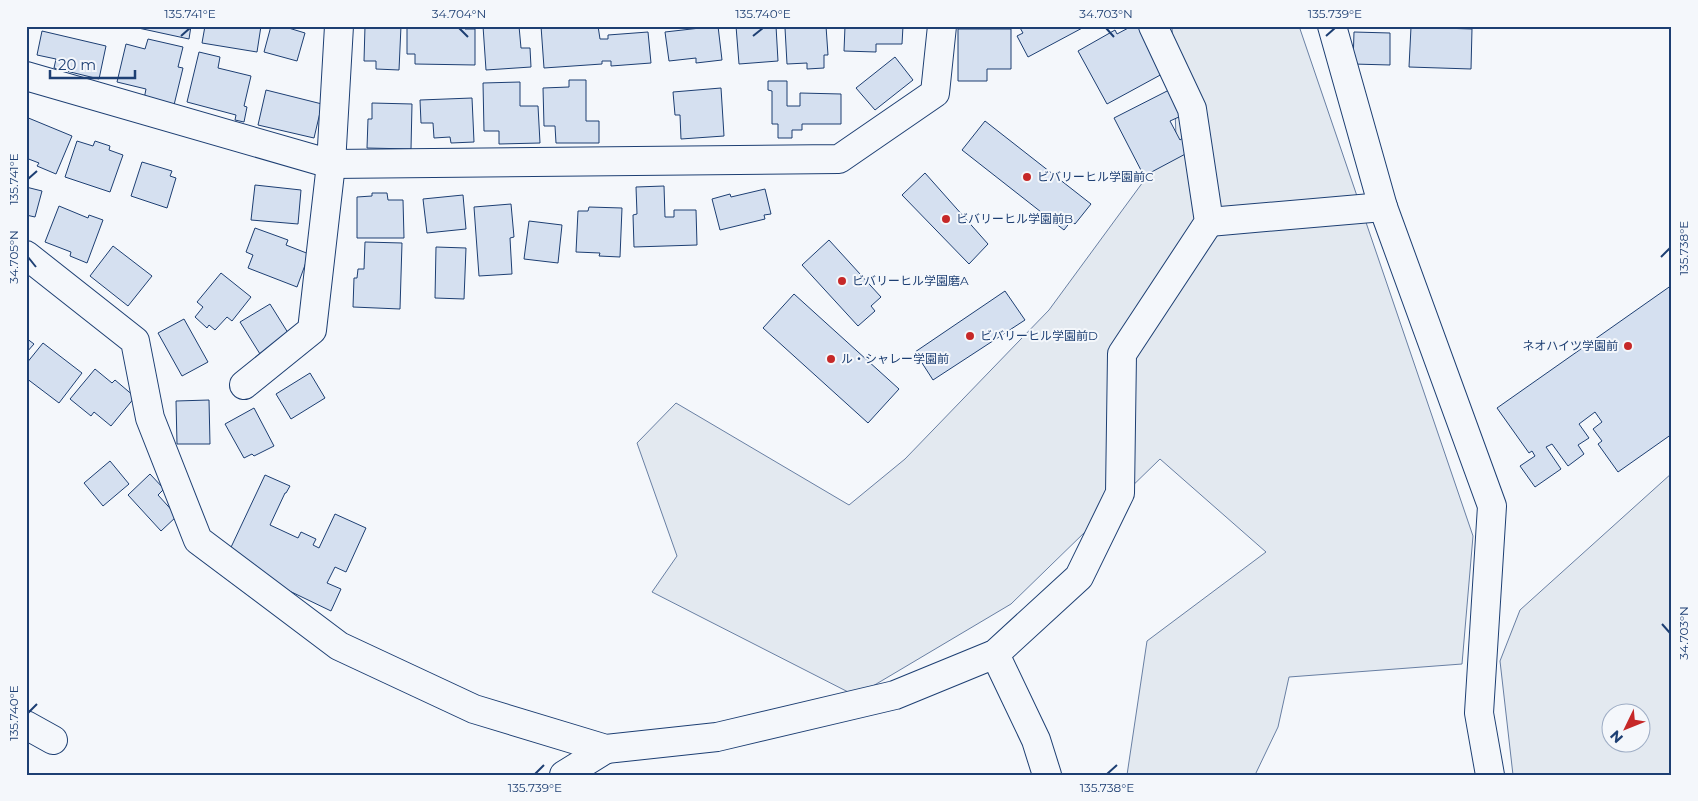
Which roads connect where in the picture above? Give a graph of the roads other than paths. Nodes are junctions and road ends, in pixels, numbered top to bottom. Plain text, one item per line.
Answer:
1 (339, 26) edge
2 (942, 26) edge
3 (1153, 26) edge
4 (1332, 26) edge
5 (26, 76) edge
6 (331, 164) junction
7 (1383, 207) junction
8 (1209, 222) junction
9 (26, 255) edge
10 (244, 385) dead end
11 (994, 654) junction
12 (26, 725) edge
13 (53, 740) dead end
14 (606, 749) junction
15 (564, 775) edge
16 (1047, 775) edge
17 (1490, 775) edge

1 - 6 street
2 - 6 street
3 - 8 street
4 - 7 street
5 - 6 street
6 - 10 street
7 - 8 street
7 - 17 street
8 - 11 street
9 - 14 street
11 - 14 street
11 - 16 street
12 - 13 street
14 - 15 street

